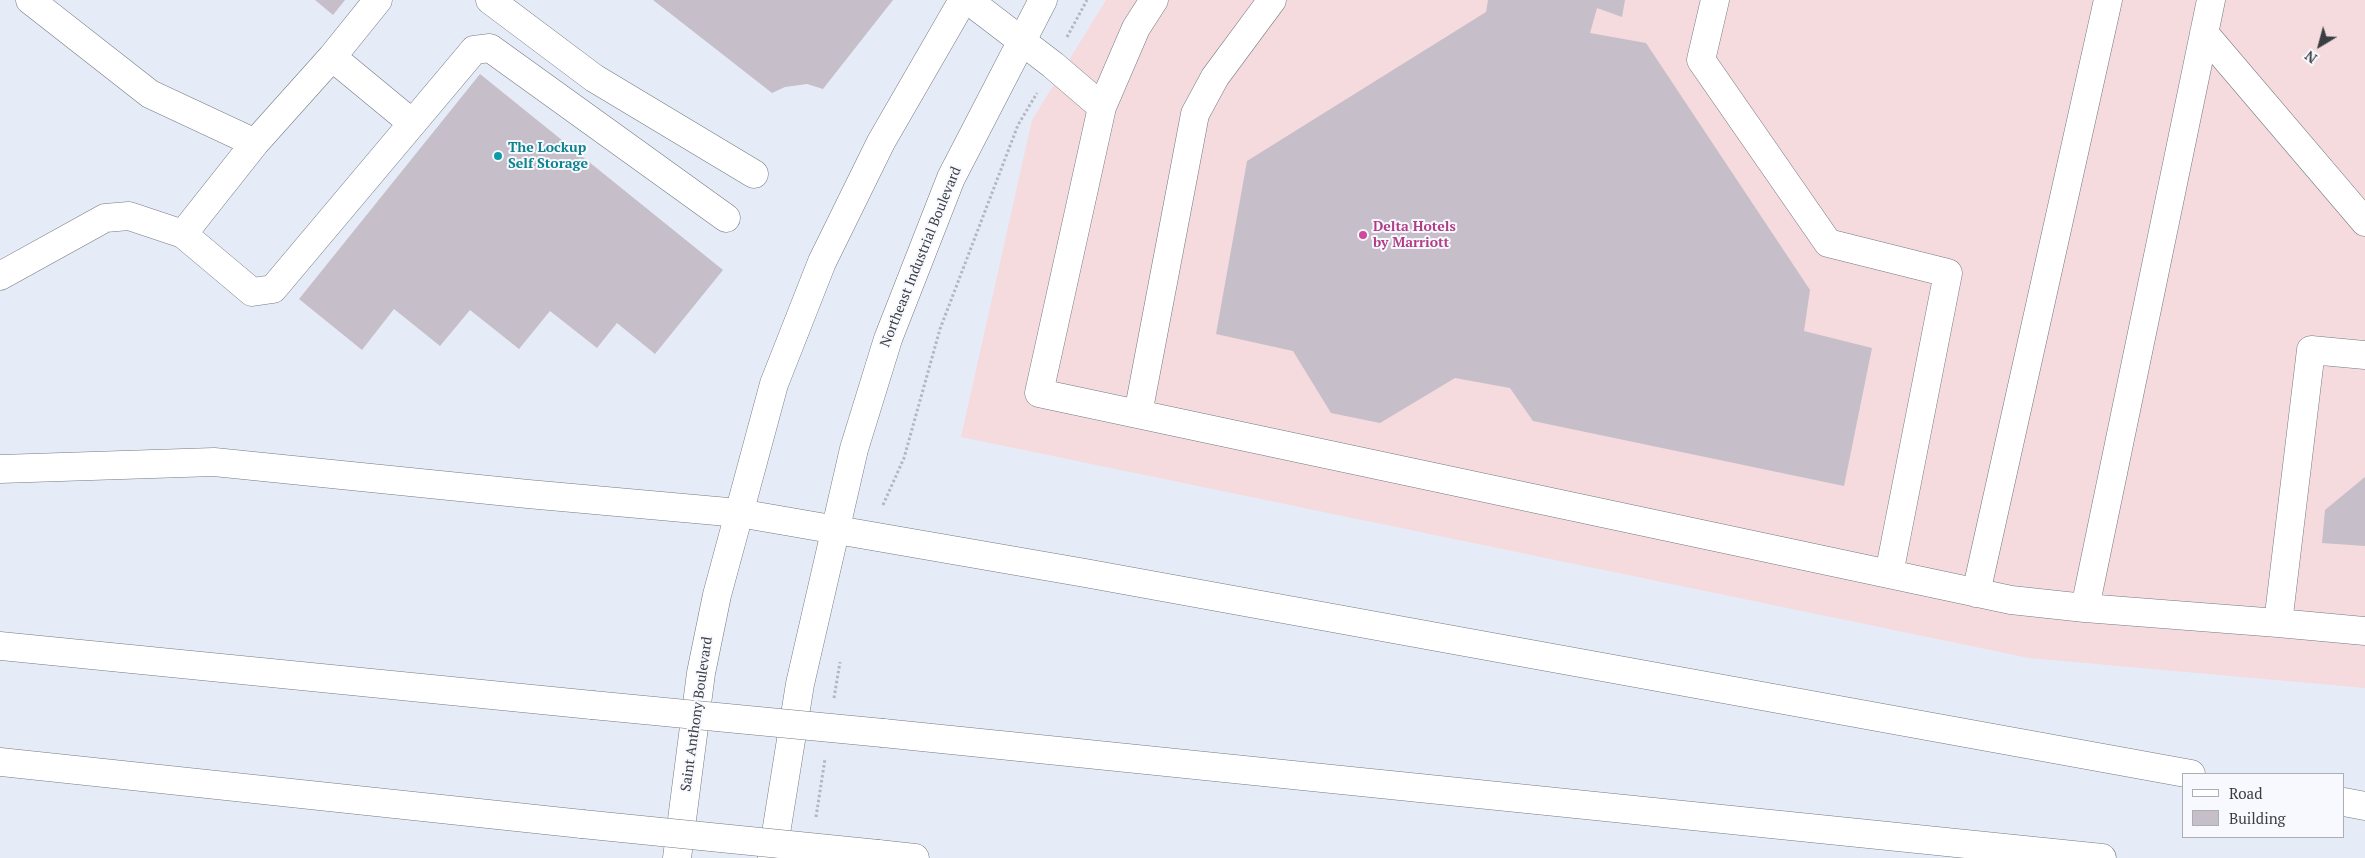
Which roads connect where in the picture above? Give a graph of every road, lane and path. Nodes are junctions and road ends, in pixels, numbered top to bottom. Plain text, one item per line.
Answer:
1 (30, 0) edge
2 (378, 0) edge
3 (963, 0) edge
4 (968, 0) edge
5 (1043, 0) edge
6 (1087, 0) edge
7 (1154, 0) edge
8 (1272, 0) edge
9 (1715, 0) edge
10 (2108, 0) edge
11 (2211, 0) edge
12 (503, 4) edge
13 (2204, 33) junction
14 (1021, 40) junction
15 (332, 56) junction
16 (1053, 64) junction
17 (1102, 107) junction
18 (412, 123) junction
19 (255, 143) junction
20 (754, 174) dead end
21 (726, 218) dead end
22 (2365, 222) edge
23 (183, 234) junction
24 (0, 276) edge
25 (2365, 355) edge
26 (1138, 414) junction
27 (0, 468) edge
28 (898, 471) dead end
29 (739, 512) junction
30 (836, 529) junction
31 (1889, 574) junction
32 (1976, 593) junction
33 (2085, 608) junction
34 (2278, 623) junction
35 (2365, 631) edge
36 (0, 646) edge
37 (0, 762) edge
38 (2185, 773) edge
39 (2345, 802) edge
40 (2365, 806) edge
41 (677, 858) edge
42 (772, 858) edge
43 (916, 858) edge
44 (2102, 858) edge

1 - 19 main road
2 - 15 main road
3 - 29 main road
4 - 14 main road
5 - 14 main road, Northeast Industrial Boulevard
6 - 16 path
7 - 17 main road
8 - 26 main road
9 - 31 main road
10 - 32 main road
11 - 13 main road
12 - 20 main road
13 - 22 main road
13 - 33 main road
14 - 16 main road
14 - 30 main road, Northeast Industrial Boulevard
15 - 18 main road
15 - 19 main road
16 - 17 main road
16 - 28 path
17 - 26 main road
18 - 21 main road
18 - 23 main road
19 - 23 main road
23 - 24 main road
25 - 34 main road
26 - 31 main road
27 - 29 main road
29 - 30 main road
29 - 41 main road, Saint Anthony Boulevard
30 - 38 main road
30 - 42 main road
31 - 32 main road
32 - 33 main road
33 - 34 main road
34 - 35 main road
36 - 44 main road, bridge
37 - 43 main road, bridge
39 - 40 main road

